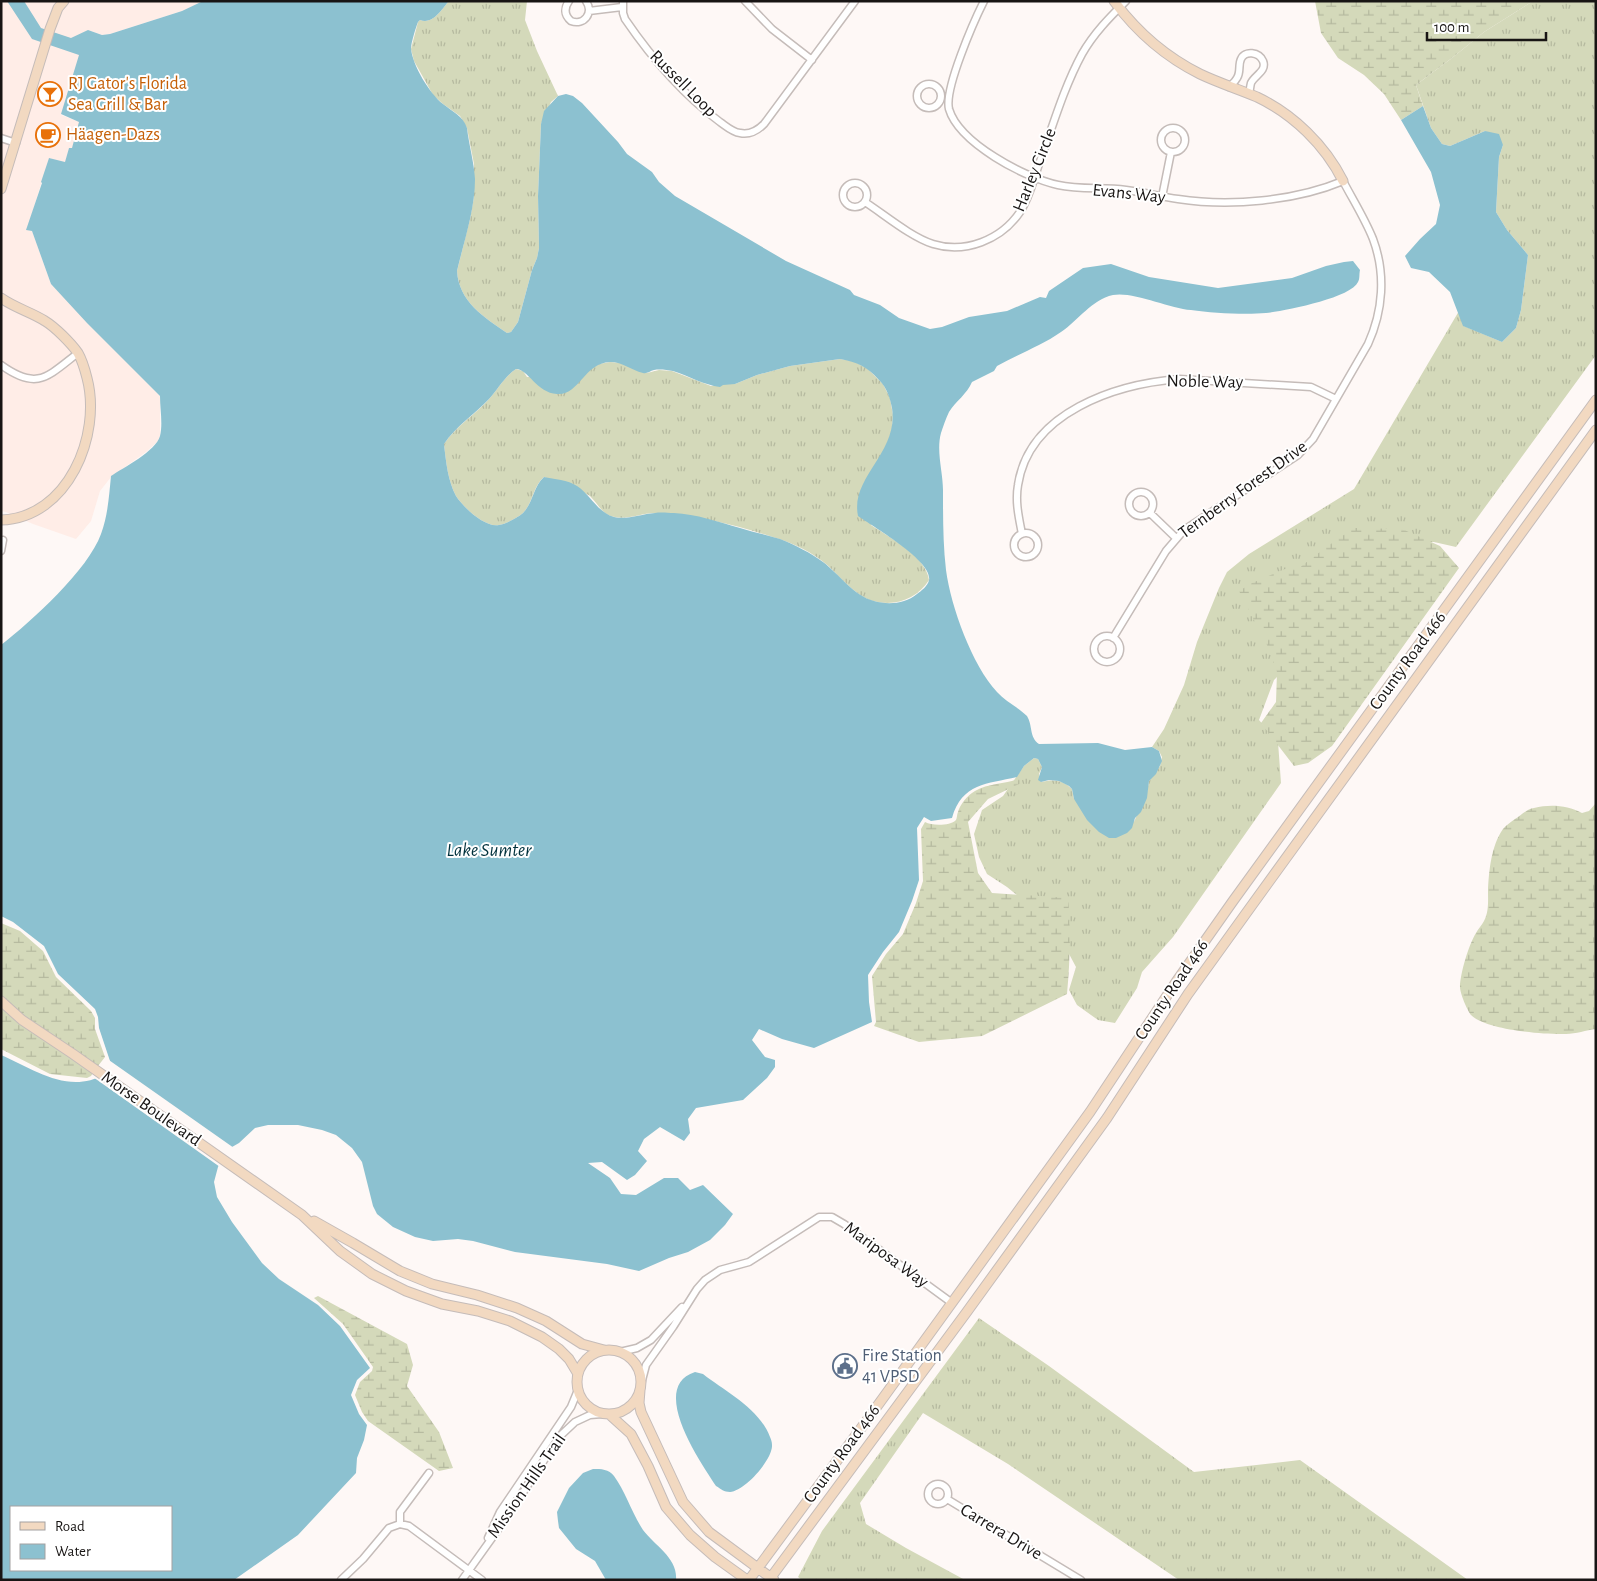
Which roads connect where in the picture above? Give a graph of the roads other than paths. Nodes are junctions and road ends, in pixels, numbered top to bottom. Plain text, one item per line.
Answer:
1 (64, 1) edge
2 (569, 1) edge
3 (586, 1) edge
4 (745, 1) edge
5 (854, 1) edge
6 (984, 1) edge
7 (623, 4) edge
8 (1120, 4) edge
9 (590, 11) junction
10 (812, 60) junction
11 (1229, 86) junction
12 (1249, 94) junction
13 (941, 98) dead end
14 (948, 99) junction
15 (1, 138) edge
16 (16, 143) junction
17 (1171, 152) dead end
18 (1035, 178) junction
19 (1343, 181) junction
20 (1, 189) edge
21 (1162, 196) junction
22 (865, 202) dead end
23 (1, 298) edge
24 (78, 353) junction
25 (1, 365) edge
26 (1336, 399) junction
27 (1596, 400) edge
28 (1596, 430) edge
29 (1150, 513) dead end
30 (1, 520) edge
31 (1022, 534) dead end
32 (1176, 538) junction
33 (3, 540) dead end
34 (1, 551) edge
35 (1113, 638) junction
36 (1, 1001) edge
37 (302, 1215) junction
38 (691, 1297) junction
39 (952, 1303) junction
40 (966, 1313) junction
41 (604, 1350) junction
42 (620, 1352) junction
43 (578, 1374) junction
44 (641, 1387) junction
45 (578, 1390) junction
46 (606, 1414) junction
47 (429, 1473) dead end
48 (947, 1499) dead end
49 (400, 1524) junction
50 (482, 1551) junction
51 (758, 1568) junction
52 (468, 1570) junction
53 (771, 1579) edge
54 (341, 1580) edge
55 (462, 1580) edge
56 (482, 1580) edge
57 (748, 1580) edge
58 (1081, 1580) edge

1 - 16 main road
2 - 9 street
3 - 9 street
4 - 10 street
5 - 10 street, Russell Loop
6 - 14 street
7 - 9 street
7 - 10 street, Russell Loop
8 - 11 main road, Ternberry Forest Drive
8 - 18 street, Harley Circle
11 - 12 main road, Ternberry Forest Drive
11 - 12 street
12 - 19 main road, Ternberry Forest Drive
13 - 14 street
14 - 18 street, Evans Way
15 - 16 street
16 - 20 main road
17 - 21 street
18 - 21 street, Evans Way
18 - 22 street, Harley Circle
19 - 21 street, Evans Way
19 - 26 street, Ternberry Forest Drive
23 - 24 main road
24 - 25 street
24 - 30 main road
26 - 31 street, Noble Way
26 - 32 street, Ternberry Forest Drive
27 - 39 main road, County Road 466
28 - 40 main road, County Road 466
29 - 32 street
32 - 35 street, Ternberry Forest Drive
33 - 34 street
35 - 35 street
36 - 37 main road, Morse Boulevard
37 - 41 main road, Morse Boulevard
37 - 43 main road, Morse Boulevard
38 - 39 street, Mariposa Way
38 - 42 street, Mariposa Way
38 - 44 street, Mariposa Way
39 - 40 main road
39 - 51 main road, County Road 466
40 - 53 main road, County Road 466
41 - 42 main road
41 - 43 main road
42 - 44 main road
43 - 45 main road
44 - 46 main road
44 - 51 main road
45 - 46 main road
45 - 50 street, Mission Hills Trail
46 - 50 street, Mission Hills Trail
46 - 57 main road
47 - 49 street
48 - 58 street, Carrera Drive
49 - 52 street
49 - 54 street
50 - 52 street, Mission Hills Trail
51 - 53 main road
51 - 57 main road, County Road 466
52 - 55 street, Mission Hills Trail
52 - 56 street

